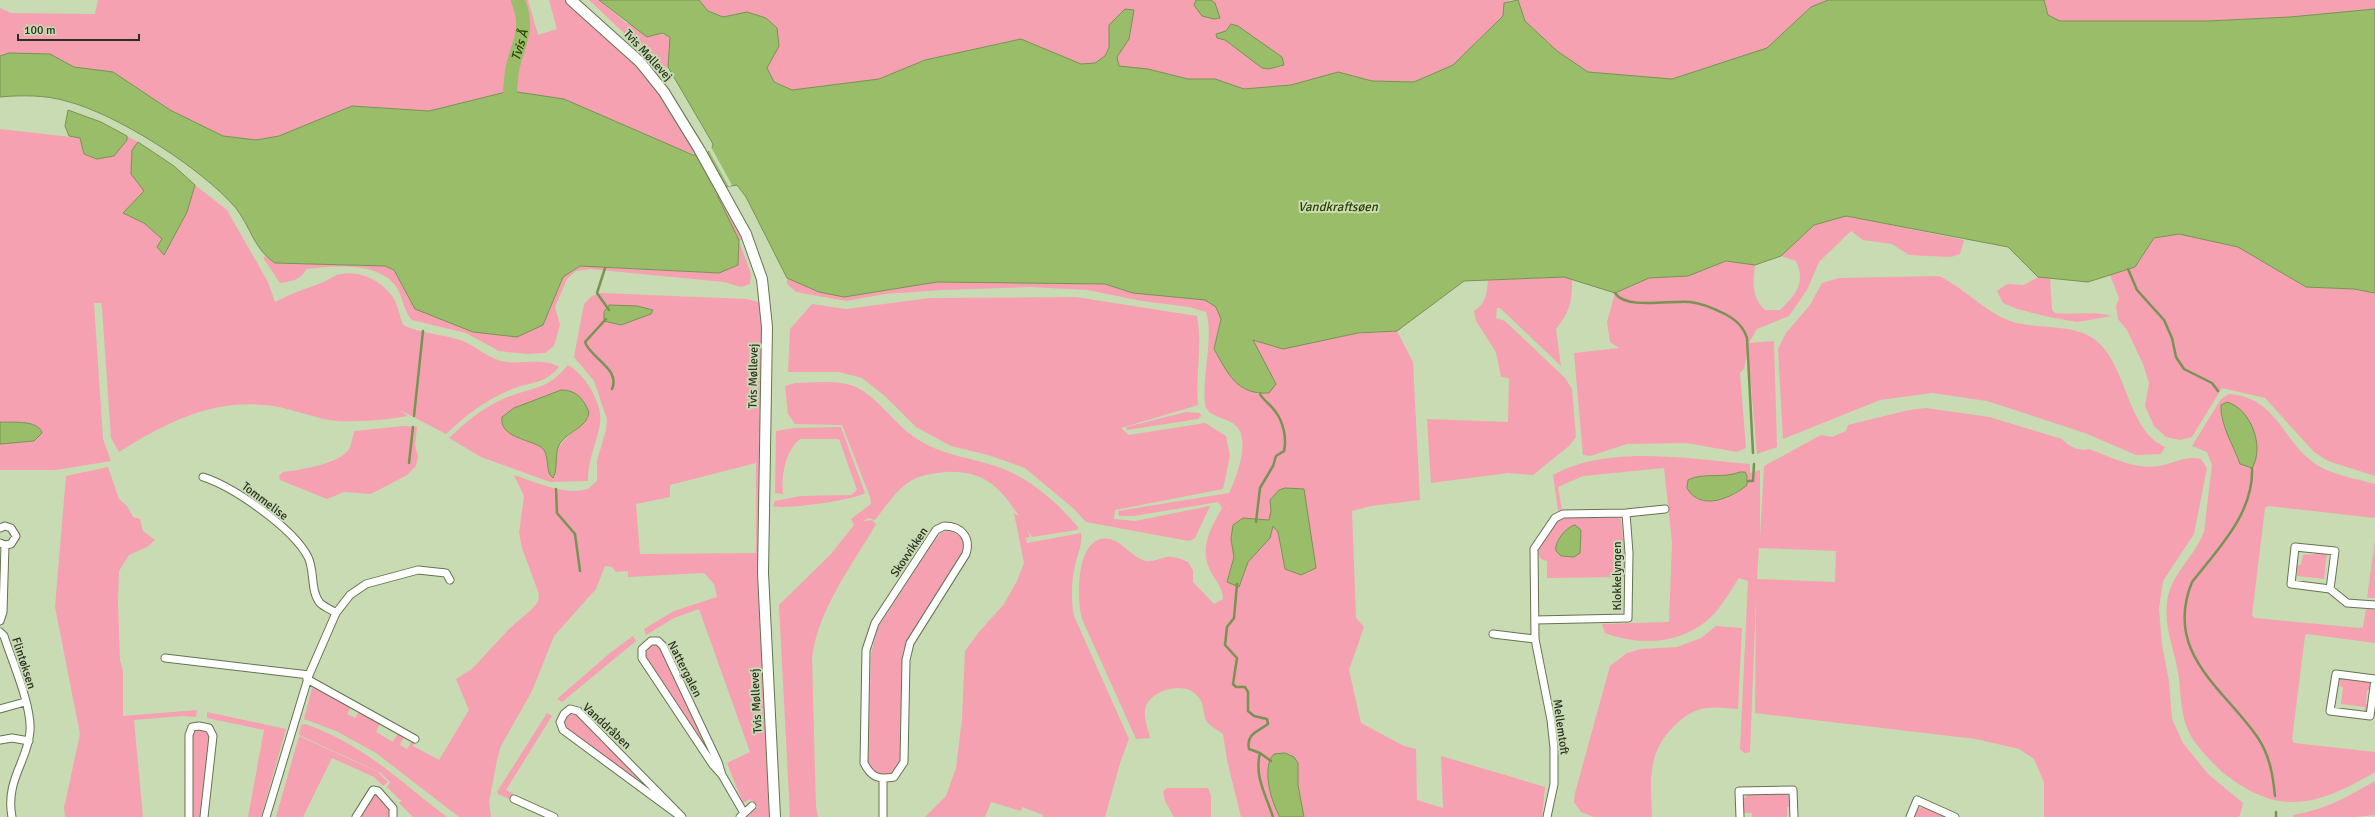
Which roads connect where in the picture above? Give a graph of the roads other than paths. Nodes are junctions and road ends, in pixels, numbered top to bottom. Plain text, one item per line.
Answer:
1 (571, 0) edge
2 (203, 477) dead end
3 (1665, 509) dead end
4 (1626, 513) junction
5 (0, 528) edge
6 (2, 544) edge
7 (450, 580) dead end
8 (2330, 589) junction
9 (2375, 605) edge
10 (336, 613) junction
11 (1535, 620) junction
12 (0, 621) edge
13 (0, 632) edge
14 (1493, 634) dead end
15 (1535, 639) junction
16 (165, 658) dead end
17 (308, 677) junction
18 (25, 702) junction
19 (0, 710) edge
20 (2373, 710) edge
21 (414, 739) dead end
22 (0, 740) edge
23 (29, 741) junction
24 (722, 775) junction
25 (882, 779) junction
26 (514, 798) dead end
27 (752, 806) dead end
28 (742, 815) edge
29 (12, 817) edge
30 (189, 817) edge
31 (204, 817) edge
32 (266, 817) edge
33 (356, 817) edge
34 (393, 817) edge
35 (554, 817) edge
36 (681, 817) edge
37 (775, 817) edge
38 (883, 817) edge
39 (1547, 817) edge
40 (1740, 817) edge
41 (1794, 817) edge
42 (1910, 817) edge
43 (1955, 817) edge

1 - 37 street, Tvis Møllevej
2 - 10 street, Tommelise
3 - 4 street
4 - 11 street, Mellemtoft
4 - 11 street, Klokkelyngen
5 - 6 street
6 - 12 street
7 - 10 street
8 - 8 street
8 - 9 street
10 - 17 street
11 - 15 street, Mellemtoft
13 - 18 street, Flintøksen
14 - 15 street
15 - 39 street, Mellemtoft
16 - 17 street
17 - 21 street
17 - 32 street
18 - 19 street, Flintøksen
18 - 23 street, Flintøksen
20 - 20 street
22 - 23 street
23 - 29 street, Flintøksen
24 - 24 street, Nattergalen
24 - 28 street, Nattergalen
25 - 25 street, Skovvikken
25 - 38 street
26 - 35 street
27 - 28 street
30 - 31 street
33 - 34 street
36 - 36 street, Vanddråben
40 - 41 street
42 - 43 street

